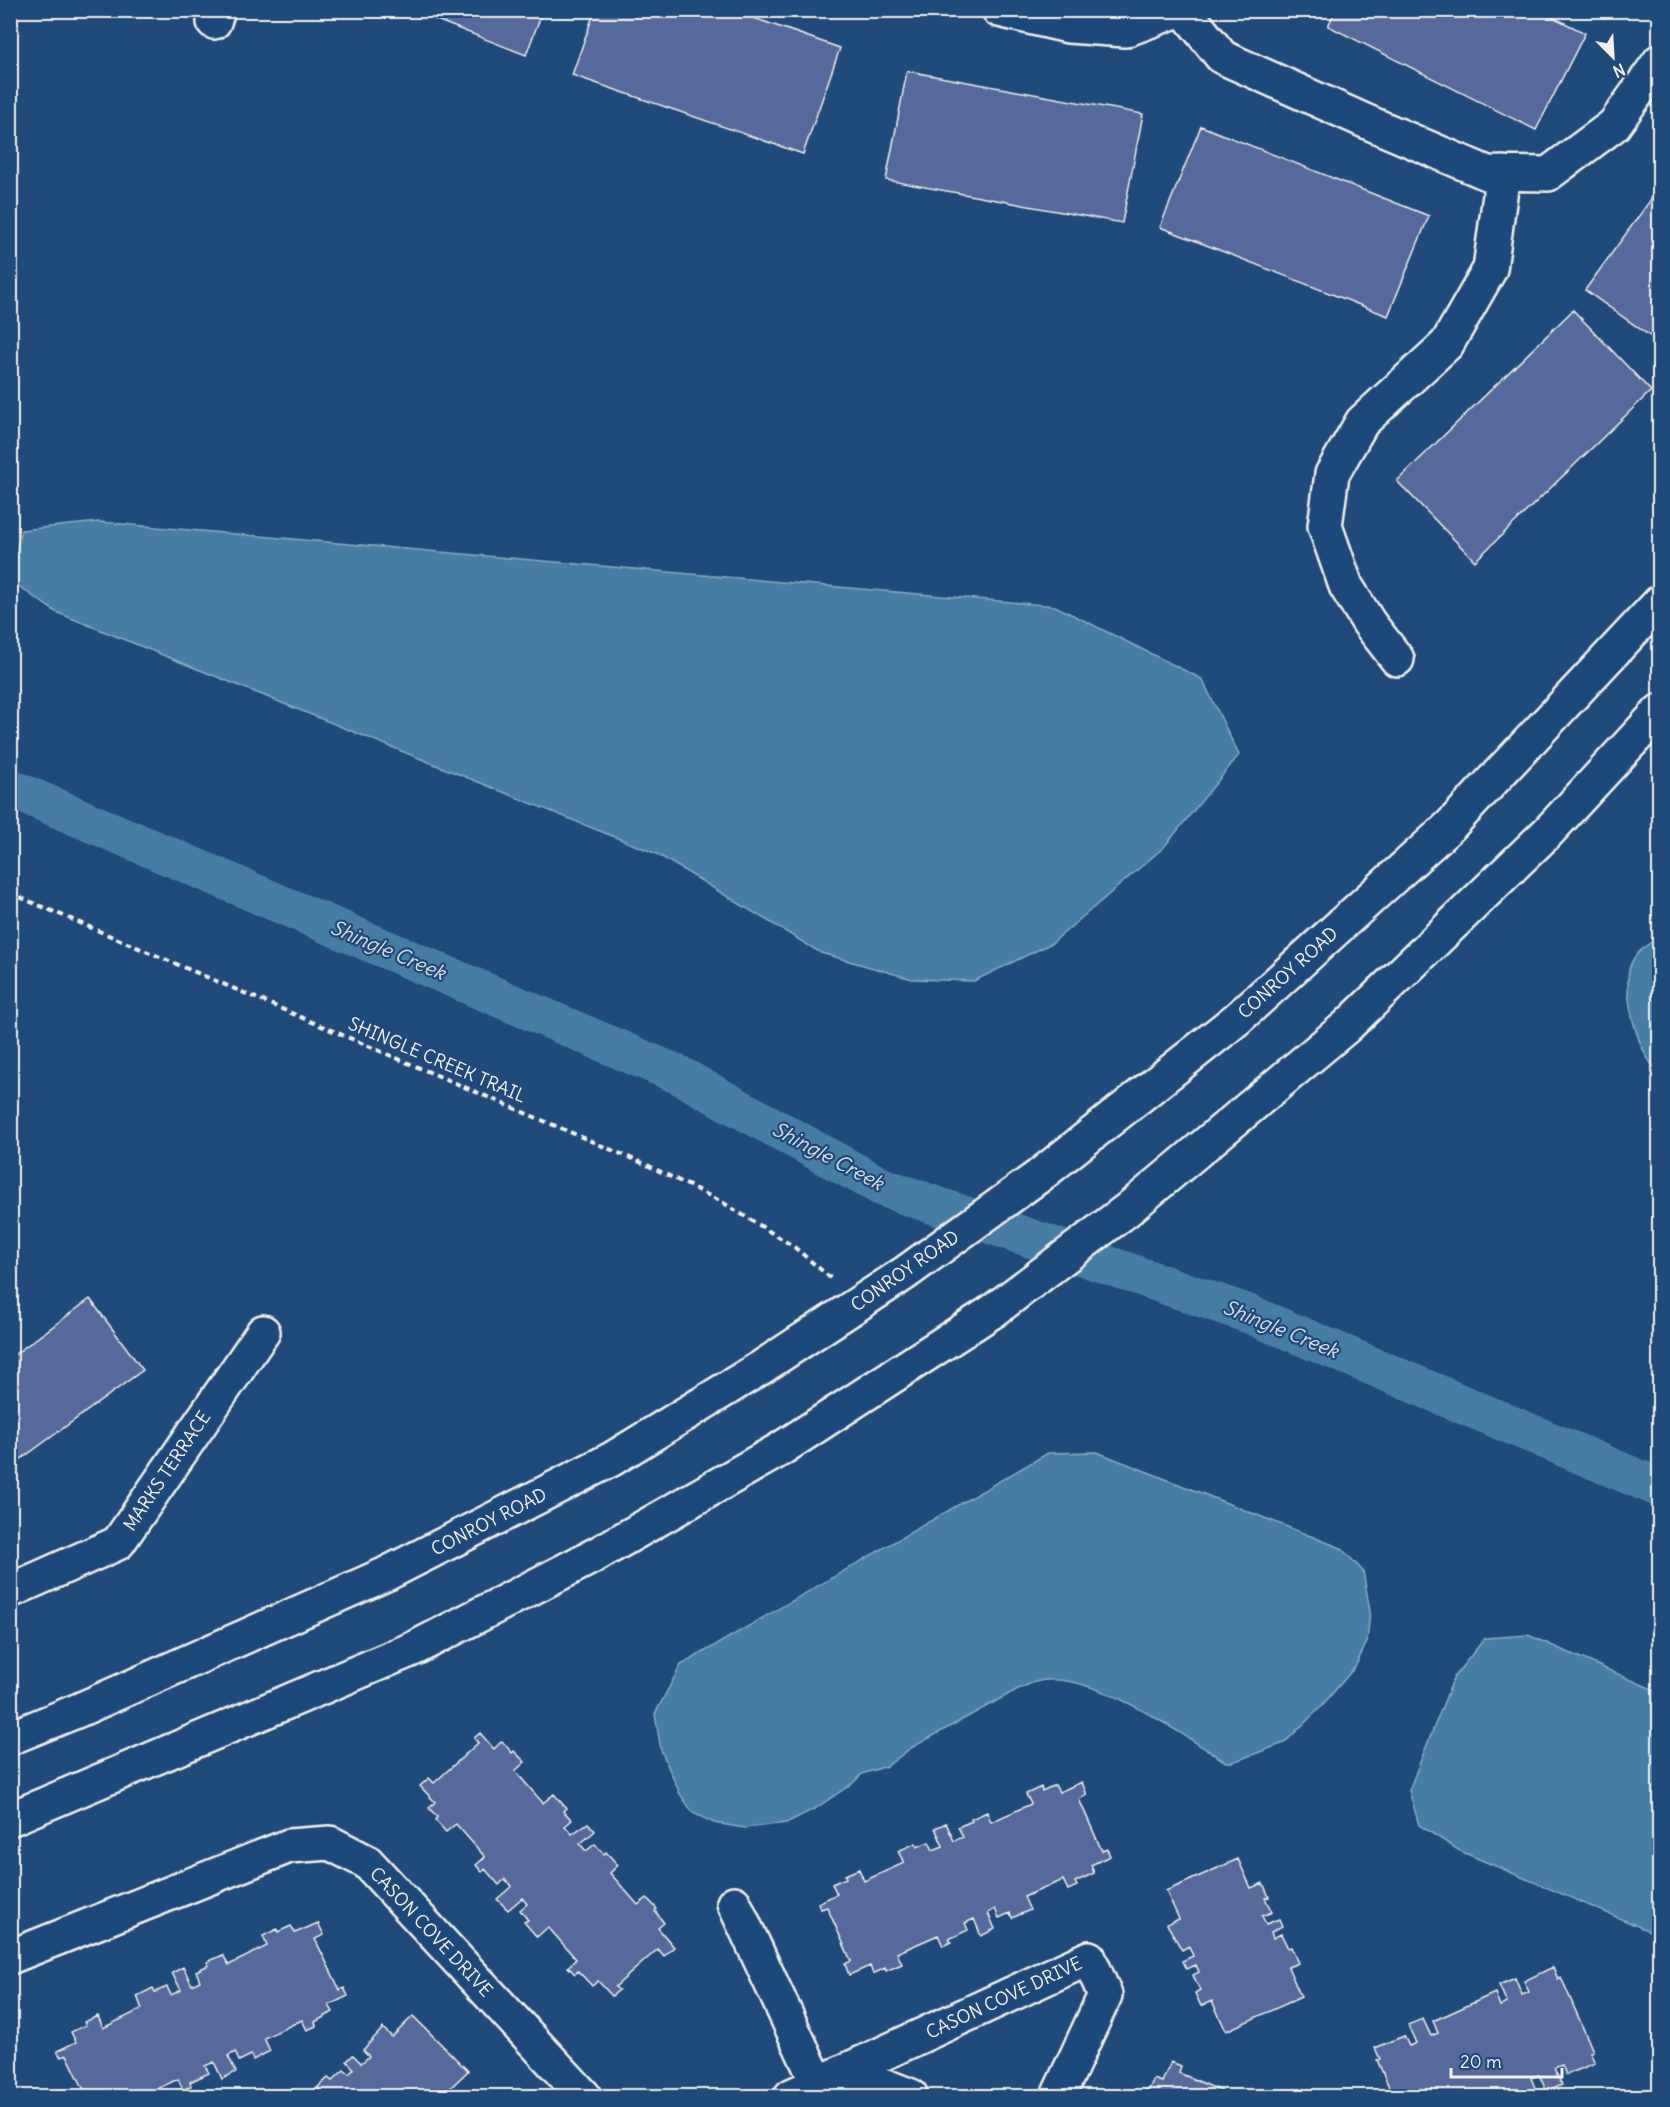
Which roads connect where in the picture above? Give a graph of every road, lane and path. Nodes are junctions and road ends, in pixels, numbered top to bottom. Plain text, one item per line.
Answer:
1 (999, 10) edge
2 (1178, 10) edge
3 (1184, 10) edge
4 (1659, 62) edge
5 (1503, 173) junction
6 (1659, 602) edge
7 (1397, 659) dead end
8 (1659, 711) edge
9 (10, 893) edge
10 (836, 1282) dead end
11 (262, 1332) dead end
12 (10, 1591) edge
13 (10, 1738) edge
14 (10, 1819) edge
15 (735, 1903) dead end
16 (10, 1957) edge
17 (818, 2084) edge
18 (584, 2097) edge
19 (911, 2097) edge
20 (1058, 2097) edge

1 - 2 main road
3 - 5 main road
4 - 5 main road
5 - 7 main road
6 - 13 main road, CONROY ROAD
8 - 14 main road
9 - 10 path, SHINGLE CREEK TRAIL
11 - 12 main road, MARKS TERRACE
15 - 17 main road
16 - 18 main road, CASON COVE DRIVE
17 - 19 main road
17 - 20 main road, CASON COVE DRIVE

